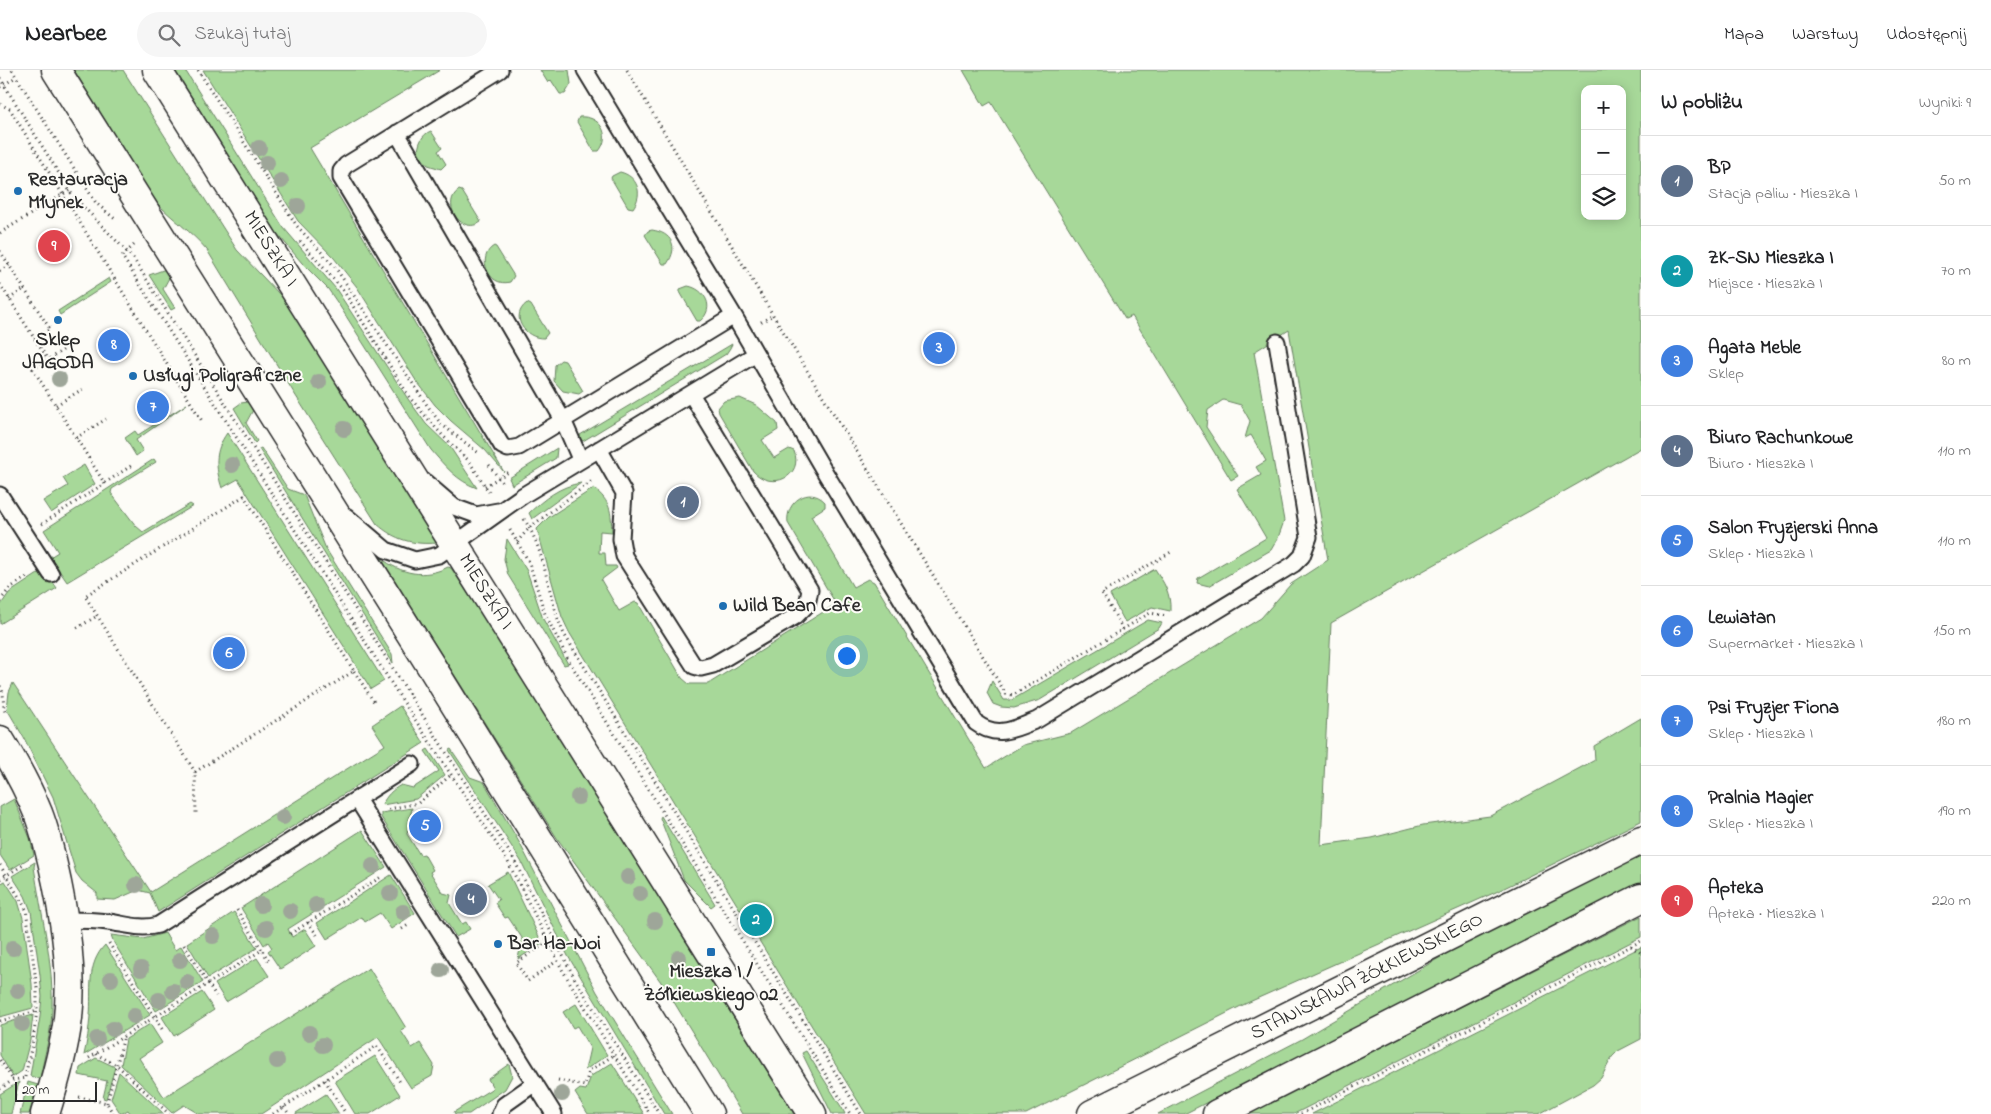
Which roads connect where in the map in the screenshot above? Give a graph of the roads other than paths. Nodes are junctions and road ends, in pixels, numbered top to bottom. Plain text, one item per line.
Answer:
1 (56, 70) edge
2 (158, 70) edge
3 (500, 70) edge
4 (585, 70) edge
5 (397, 133) junction
6 (734, 316) junction
7 (1277, 342) dead end
8 (756, 354) junction
9 (691, 394) junction
10 (564, 420) junction
11 (599, 449) junction
12 (580, 459) junction
13 (404, 465) junction
14 (0, 495) edge
15 (323, 495) junction
16 (500, 511) junction
17 (455, 545) junction
18 (51, 574) dead end
19 (0, 740) edge
20 (412, 764) dead end
21 (357, 799) junction
22 (1641, 840) edge
23 (1641, 898) edge
24 (65, 920) junction
25 (535, 1084) junction
26 (46, 1114) edge
27 (500, 1114) edge
28 (554, 1114) edge
29 (709, 1114) edge
30 (812, 1114) edge
31 (1092, 1114) edge
32 (1217, 1114) edge

1 - 15 street
2 - 13 street, MIESZKA I
3 - 5 lane
4 - 6 lane
5 - 10 lane
5 - 10 lane
6 - 8 lane
6 - 10 lane
7 - 8 lane
8 - 9 lane
9 - 11 lane
9 - 11 lane
10 - 12 lane
11 - 12 lane
12 - 16 lane
13 - 16 lane
13 - 17 street, MIESZKA I
14 - 18 lane
15 - 17 lane
15 - 29 street
16 - 17 lane
17 - 30 street, MIESZKA I
19 - 24 street
20 - 21 lane
21 - 24 lane
21 - 25 lane
22 - 31 street, STANISŁAWA ŻÓŁKIEWSKIEGO
23 - 32 street
24 - 26 street
25 - 27 lane
25 - 28 lane

